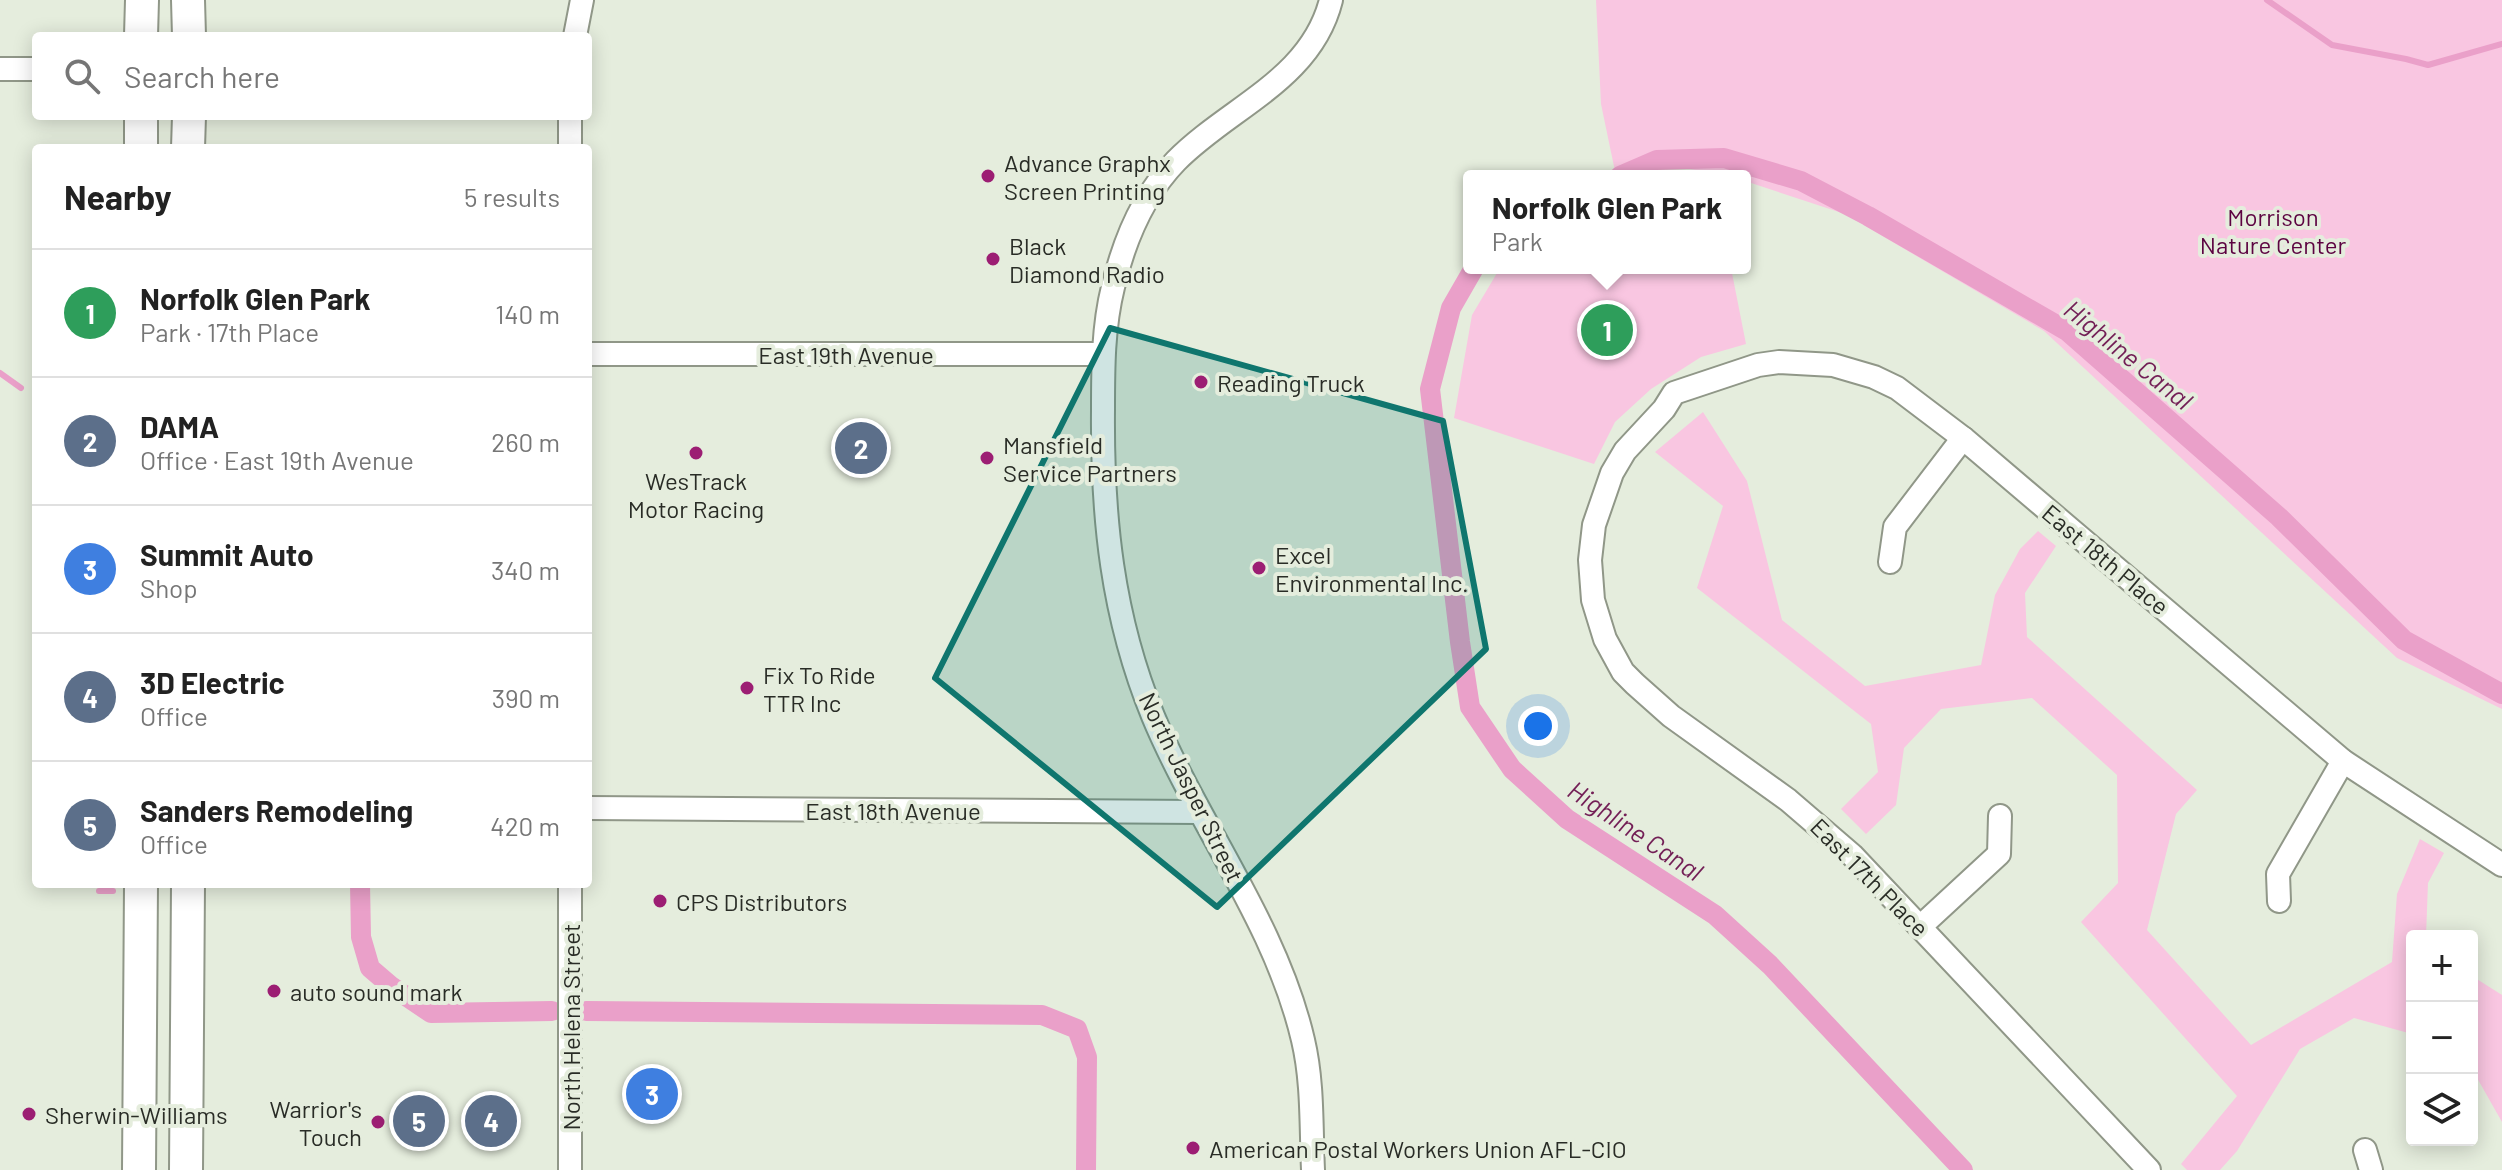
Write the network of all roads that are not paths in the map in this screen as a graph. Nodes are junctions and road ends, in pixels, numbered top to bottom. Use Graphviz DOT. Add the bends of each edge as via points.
graph roads {
  1 [pos="142,0"];
  2 [pos="188,0"];
  3 [pos="582,0"];
  4 [pos="1331,0"];
  5 [pos="141,32"];
  6 [pos="189,32"];
  7 [pos="576,32"];
  8 [pos="0,69"];
  9 [pos="32,69"];
  10 [pos="141,120"];
  11 [pos="189,120"];
  12 [pos="570,120"];
  13 [pos="141,144"];
  14 [pos="188,144"];
  15 [pos="570,144"];
  16 [pos="592,354"];
  17 [pos="1103,354"];
  18 [pos="1674,393"];
  19 [pos="1963,438"];
  20 [pos="1890,562"];
  21 [pos="2343,761"];
  22 [pos="592,808"];
  23 [pos="1198,812"];
  24 [pos="2000,816"];
  25 [pos="2502,865"];
  26 [pos="141,888"];
  27 [pos="188,888"];
  28 [pos="570,888"];
  29 [pos="2279,901"];
  30 [pos="1921,926"];
  31 [pos="139,1170"];
  32 [pos="186,1170"];
  33 [pos="570,1170"];
  34 [pos="1313,1170"];
  35 [pos="2149,1170"];
  1 -- 5 [label="main road"];
  2 -- 6 [label="main road"];
  3 -- 7 [label="street"];
  4 -- 17 [label="street, North Jasper Street" via="1323,25 1287,74 1195,144 1148,197 1124,246"];
  8 -- 9 [label="street"];
  10 -- 13 [label="main road"];
  11 -- 14 [label="main road"];
  12 -- 15 [label="street"];
  16 -- 17 [label="street, East 19th Avenue"];
  17 -- 23 [label="street, North Jasper Street" via="1102,480 1121,616 1153,717"];
  18 -- 19 [label="street, East 18th Place" via="1758,365 1833,365 1897,388"];
  18 -- 30 [label="street, East 17th Place" via="1625,451 1594,525 1593,596 1605,639 1635,684 1821,827"];
  19 -- 20 [label="street" via="1895,527"];
  19 -- 21 [label="street, East 18th Place"];
  21 -- 25 [label="street, East 18th Place"];
  21 -- 29 [label="street" via="2278,874"];
  22 -- 23 [label="street, East 18th Avenue"];
  23 -- 34 [label="street, North Jasper Street" via="1287,986 1306,1053"];
  24 -- 30 [label="street" via="1999,854"];
  26 -- 31 [label="main road"];
  27 -- 32 [label="main road"];
  28 -- 33 [label="street, North Helena Street"];
  30 -- 35 [label="street, East 17th Place"];
}
